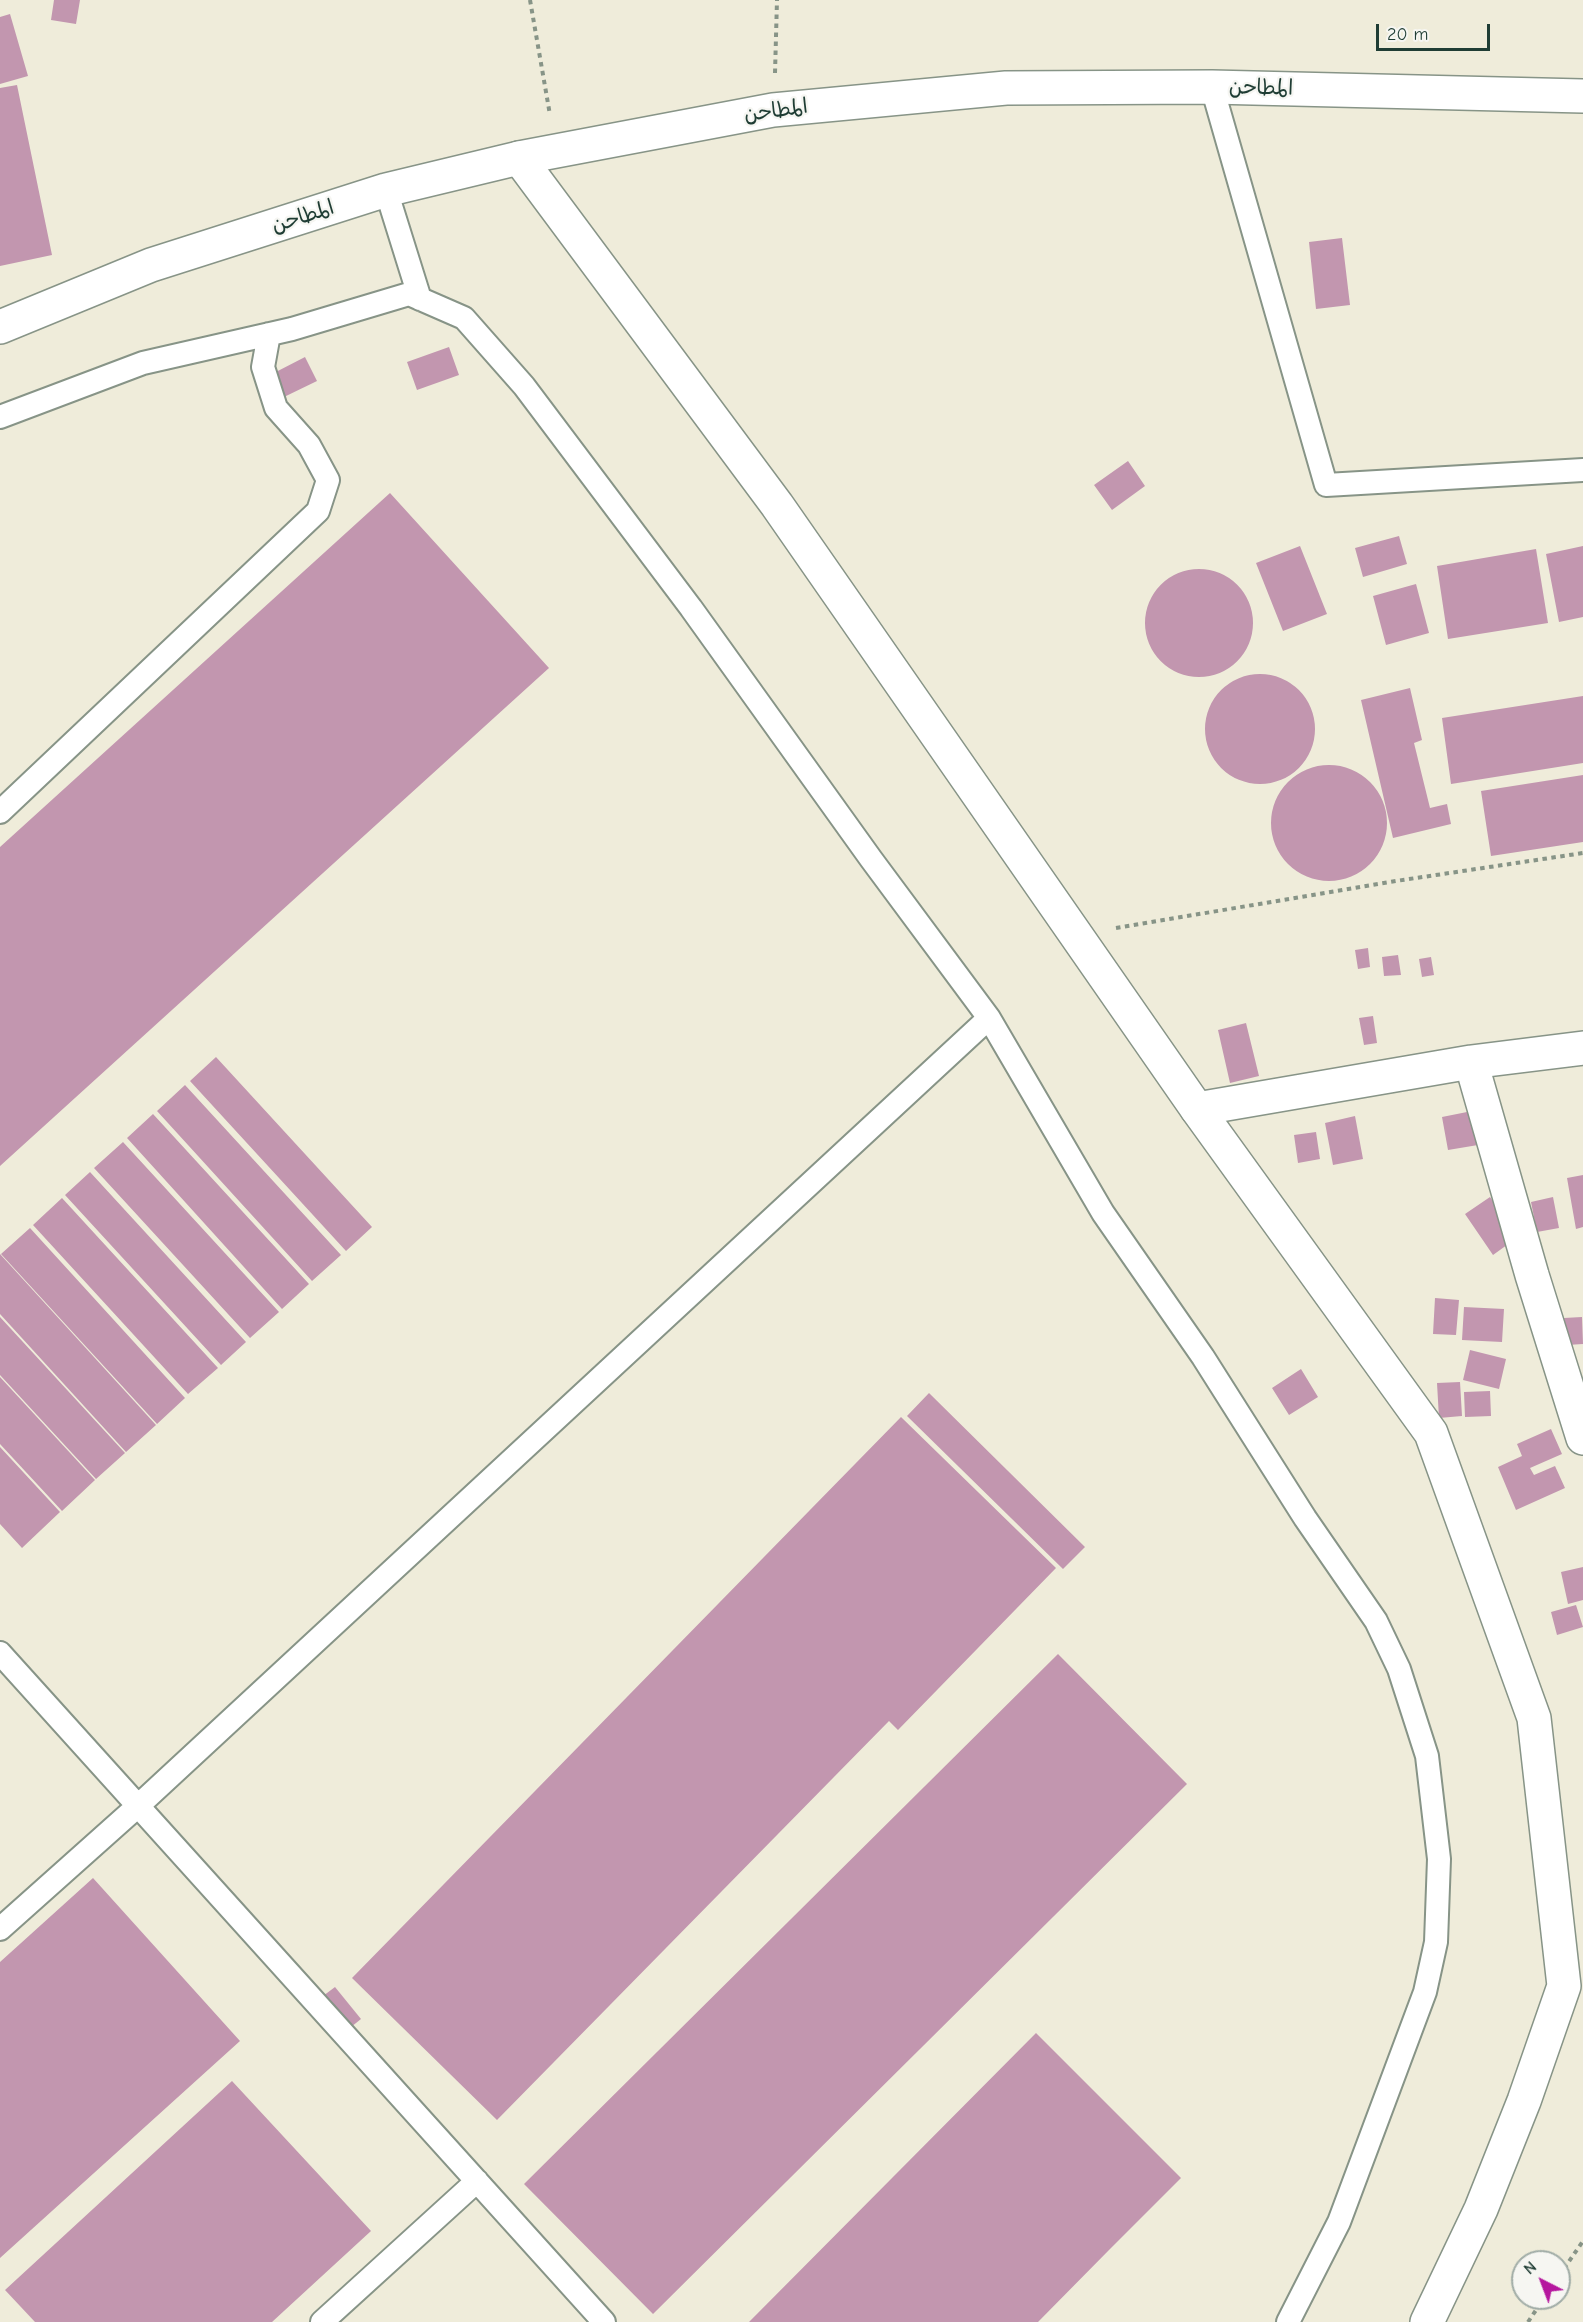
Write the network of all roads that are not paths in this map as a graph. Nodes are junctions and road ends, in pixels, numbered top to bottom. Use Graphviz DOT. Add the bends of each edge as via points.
graph roads {
  1 [pos="1212,87"];
  2 [pos="1583,96"];
  3 [pos="519,158"];
  4 [pos="386,190"];
  5 [pos="420,299"];
  6 [pos="0,327"];
  7 [pos="269,334"];
  8 [pos="0,417"];
  9 [pos="1583,470"];
  10 [pos="0,812"];
  11 [pos="989,1018"];
  12 [pos="1583,1048"];
  13 [pos="1470,1062"];
  14 [pos="1197,1109"];
  15 [pos="1572,1363"];
  16 [pos="1583,1438"];
  17 [pos="0,1653"];
  18 [pos="139,1806"];
  19 [pos="0,1929"];
  20 [pos="1574,1985"];
  21 [pos="477,2181"];
  22 [pos="322,2322"];
  23 [pos="604,2322"];
  24 [pos="1288,2322"];
  25 [pos="1426,2322"];
  1 -- 2 [label="street, المطاحن"];
  1 -- 3 [label="street, المطاحن" via="1006,88 773,110"];
  1 -- 9 [label="lane" via="1326,485"];
  3 -- 4 [label="street, المطاحن"];
  3 -- 14 [label="street" via="777,505"];
  4 -- 5 [label="lane"];
  4 -- 6 [label="street, المطاحن" via="151,265"];
  5 -- 7 [label="lane" via="409,294"];
  5 -- 11 [label="lane" via="465,318 524,386"];
  7 -- 8 [label="lane" via="142,363"];
  7 -- 10 [label="lane" via="263,368 276,408 309,445 328,480 318,511"];
  11 -- 18 [label="lane"];
  11 -- 24 [label="lane" via="1104,1213 1376,1621 1399,1669 1427,1756 1439,1858 1436,1942 1425,1992 1339,2222"];
  12 -- 13 [label="street"];
  13 -- 14 [label="street"];
  13 -- 15 [label="street" via="1532,1275"];
  14 -- 20 [label="street" via="1431,1433 1534,1718"];
  15 -- 16 [label="street"];
  17 -- 18 [label="lane"];
  18 -- 19 [label="lane"];
  18 -- 21 [label="lane"];
  20 -- 25 [label="street" via="1481,2209"];
  21 -- 22 [label="lane"];
  21 -- 23 [label="lane"];
}
